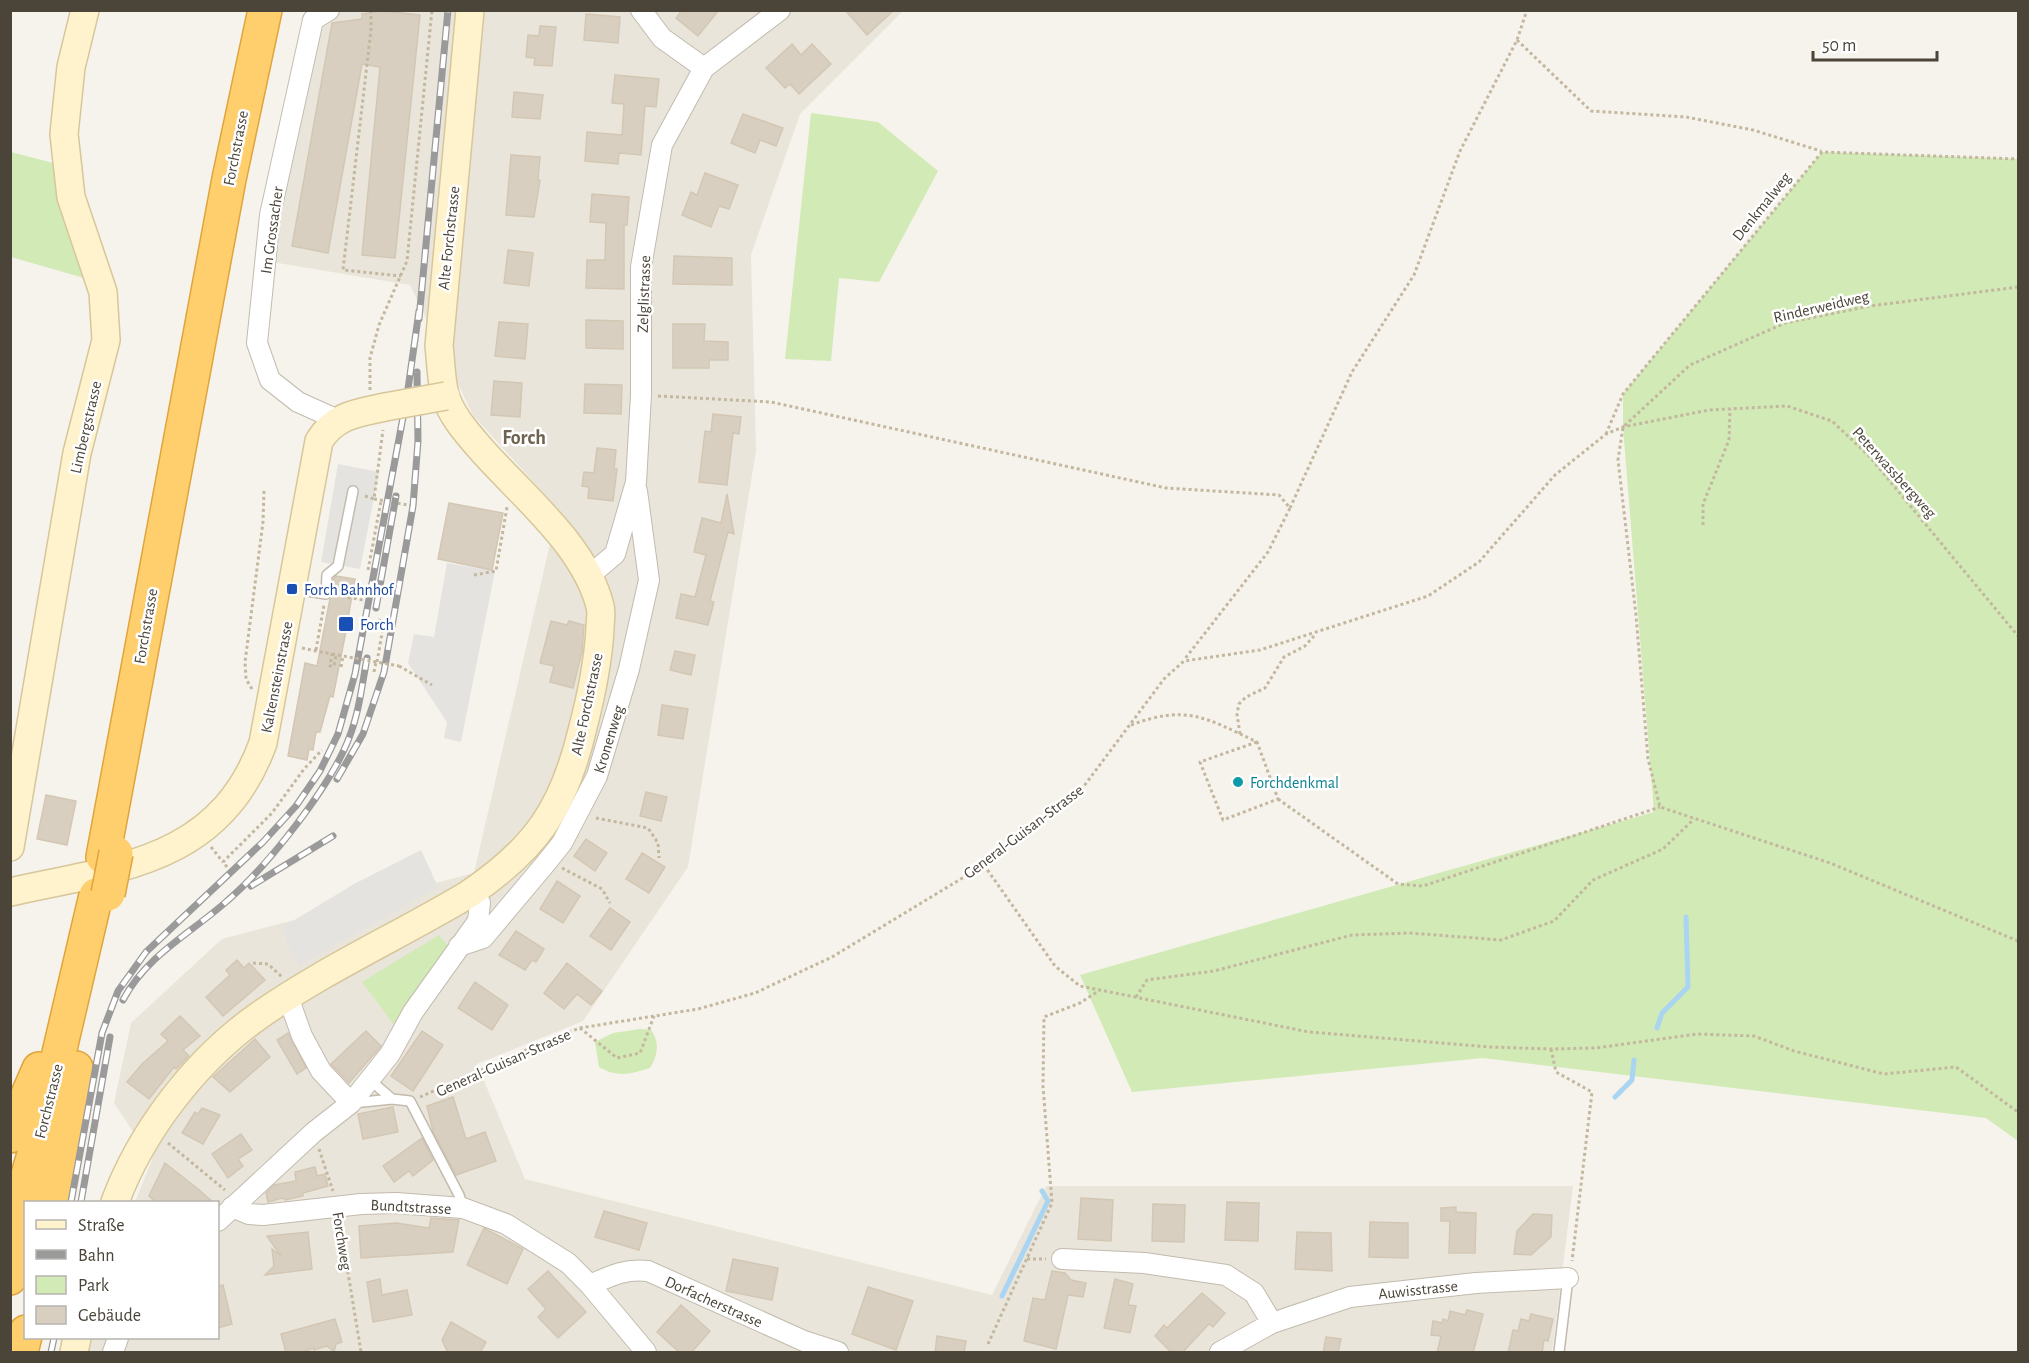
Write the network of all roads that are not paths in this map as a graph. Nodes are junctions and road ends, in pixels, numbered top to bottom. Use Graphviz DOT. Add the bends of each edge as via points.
graph roads {
  1 [pos="85,10"];
  2 [pos="265,10"];
  3 [pos="278,10"];
  4 [pos="329,10"];
  5 [pos="470,10"];
  6 [pos="641,10"];
  7 [pos="780,10"];
  8 [pos="704,68"];
  9 [pos="446,396"];
  10 [pos="338,420"];
  11 [pos="636,482"];
  12 [pos="353,490"];
  13 [pos="589,576"];
  14 [pos="292,589"];
  15 [pos="10,848"];
  16 [pos="110,855"];
  17 [pos="10,892"];
  18 [pos="469,894"];
  19 [pos="459,946"];
  20 [pos="84,983"];
  21 [pos="288,991"];
  22 [pos="370,1080"];
  23 [pos="392,1099"];
  24 [pos="351,1103"];
  25 [pos="10,1136"];
  26 [pos="32,1201"];
  27 [pos="53,1201"];
  28 [pos="115,1201"];
  29 [pos="235,1204"];
  30 [pos="463,1208"];
  31 [pos="219,1220"];
  32 [pos="24,1233"];
  33 [pos="10,1237"];
  34 [pos="1062,1259"];
  35 [pos="1570,1269"];
  36 [pos="10,1278"];
  37 [pos="590,1285"];
  38 [pos="1272,1323"];
  39 [pos="646,1353"];
  40 [pos="838,1353"];
  41 [pos="1220,1353"];
  42 [pos="1559,1353"];
  1 -- 15 [label="street, Limbergstrasse" via="71,68 64,134 71,197 103,292 106,340 77,453"];
  2 -- 16 [label="highway, Forchstrasse" via="228,179"];
  3 -- 16 [label="highway, Forchstrasse"];
  4 -- 10 [label="street, Im Grossacher" via="313,20 270,215 257,344 270,380 298,402"];
  5 -- 9 [label="street, Alte Forchstrasse" via="439,345"];
  6 -- 8 [label="street" via="662,38"];
  7 -- 8 [label="street, Zelglistrasse"];
  8 -- 11 [label="street, Zelglistrasse" via="662,145 641,267"];
  9 -- 10 [label="street, bridge" via="380,417 345,415"];
  9 -- 13 [label="street, Alte Forchstrasse" via="463,428 572,548"];
  10 -- 14 [label="street, Kaltensteinstrasse" via="325,431 318,447"];
  11 -- 13 [label="street, Zelglistrasse" via="615,554"];
  11 -- 19 [label="street, Kronenweg" via="649,580 629,669 597,777 562,843 546,863 483,938"];
  12 -- 14 [label="lane" via="338,566 327,575 326,594"];
  13 -- 18 [label="street, Alte Forchstrasse" via="601,608 598,666 577,755 558,804 543,828 501,873"];
  14 -- 17 [label="street, Kaltensteinstrasse" via="263,743 253,771 217,819 156,858"];
  16 -- 20 [label="highway, Forchstrasse, bridge"];
  18 -- 19 [label="street" via="480,903 481,912"];
  18 -- 21 [label="street, Alte Forchstrasse"];
  19 -- 22 [label="street"];
  20 -- 25 [label="highway"];
  20 -- 26 [label="highway, Forchstrasse"];
  20 -- 27 [label="highway"];
  20 -- 33 [label="highway, Forchstrasse"];
  21 -- 24 [label="street" via="302,1036 321,1071"];
  21 -- 28 [label="street, Alte Forchstrasse" via="198,1070 152,1129"];
  22 -- 23 [label="lane"];
  22 -- 24 [label="street"];
  23 -- 24 [label="lane"];
  23 -- 30 [label="lane" via="410,1101"];
  24 -- 29 [label="street"];
  29 -- 30 [label="street, Bundtstrasse" via="249,1214 263,1215 396,1203"];
  29 -- 31 [label="street"];
  30 -- 37 [label="street, Bundtstrasse" via="506,1224 568,1263"];
  32 -- 36 [label="highway"];
  34 -- 38 [label="street" via="1144,1263 1226,1275 1254,1293"];
  35 -- 38 [label="street, Auwisstrasse" via="1383,1292 1333,1302"];
  35 -- 42 [label="lane"];
  37 -- 39 [label="street, Bundtstrasse"];
  37 -- 40 [label="street, Dorfacherstrasse" via="616,1273 648,1271"];
  38 -- 41 [label="street, Auwisstrasse"];
}
